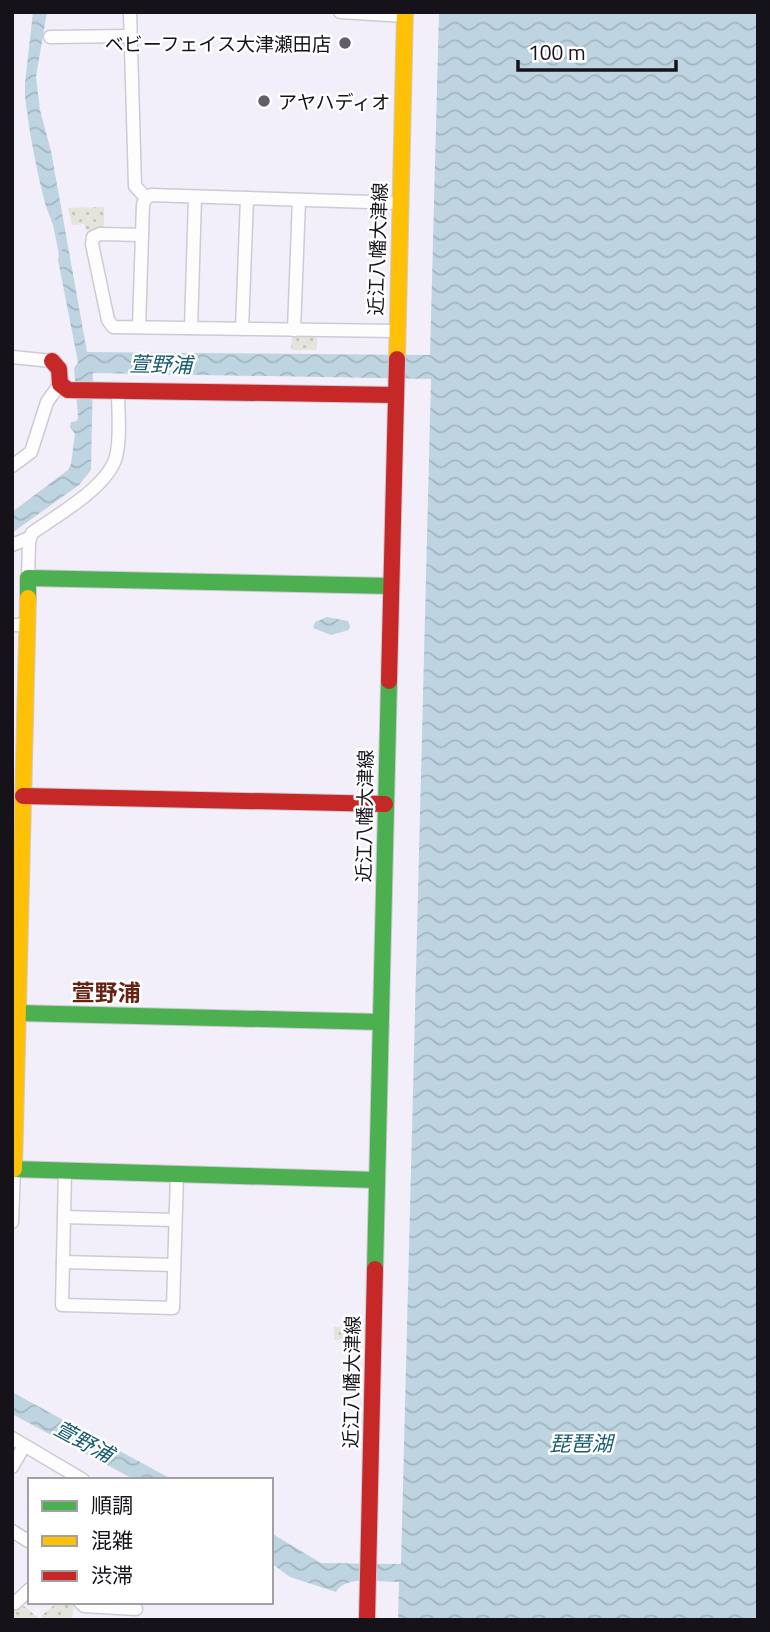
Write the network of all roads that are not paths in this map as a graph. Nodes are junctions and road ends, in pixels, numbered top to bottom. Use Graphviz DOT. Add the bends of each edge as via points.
graph roads {
  1 [pos="130,12"];
  2 [pos="340,12"];
  3 [pos="405,14"];
  4 [pos="130,36"];
  5 [pos="50,37"];
  6 [pos="195,197"];
  7 [pos="146,198"];
  8 [pos="247,198"];
  9 [pos="299,200"];
  10 [pos="400,203"];
  11 [pos="142,236"];
  12 [pos="139,327"];
  13 [pos="191,328"];
  14 [pos="242,329"];
  15 [pos="294,330"];
  16 [pos="396,331"];
  17 [pos="12,357"];
  18 [pos="52,361"];
  19 [pos="67,387"];
  20 [pos="395,391"];
  21 [pos="118,392"];
  22 [pos="13,466"];
  23 [pos="29,538"];
  24 [pos="12,545"];
  25 [pos="28,578"];
  26 [pos="391,586"];
  27 [pos="20,625"];
  28 [pos="19,681"];
  29 [pos="18,739"];
  30 [pos="18,796"];
  31 [pos="385,804"];
  32 [pos="17,855"];
  33 [pos="16,915"];
  34 [pos="15,974"];
  35 [pos="18,1013"];
  36 [pos="380,1022"];
  37 [pos="15,1035"];
  38 [pos="14,1099"];
  39 [pos="13,1169"];
  40 [pos="65,1171"];
  41 [pos="177,1174"];
  42 [pos="376,1180"];
  43 [pos="64,1217"];
  44 [pos="175,1220"];
  45 [pos="12,1222"];
  46 [pos="63,1262"];
  47 [pos="174,1265"];
  48 [pos="12,1438"];
  49 [pos="24,1446"];
  50 [pos="12,1467"];
  51 [pos="75,1478"];
  52 [pos="12,1531"];
  53 [pos="28,1541"];
  54 [pos="28,1591"];
  55 [pos="12,1602"];
  56 [pos="82,1604"];
  57 [pos="135,1610"];
  58 [pos="367,1620"];
  1 -- 4 [label="street"];
  2 -- 3 [label="street"];
  3 -- 10 [label="street, 近江八幡大津線"];
  4 -- 5 [label="street"];
  4 -- 7 [label="street" via="135,186"];
  6 -- 7 [label="street"];
  6 -- 8 [label="street"];
  6 -- 13 [label="street"];
  7 -- 11 [label="street"];
  8 -- 9 [label="street"];
  8 -- 14 [label="street"];
  9 -- 10 [label="street"];
  9 -- 15 [label="street"];
  10 -- 16 [label="street, 近江八幡大津線"];
  11 -- 12 [label="street"];
  11 -- 12 [label="street" via="100,234 93,237 92,244 108,320 113,327"];
  12 -- 13 [label="street"];
  13 -- 14 [label="street"];
  14 -- 15 [label="street"];
  15 -- 16 [label="street"];
  16 -- 20 [label="street, 近江八幡大津線"];
  17 -- 18 [label="street"];
  18 -- 19 [label="street"];
  19 -- 21 [label="street"];
  19 -- 22 [label="street" via="47,402 31,452"];
  20 -- 21 [label="street"];
  20 -- 26 [label="street, 近江八幡大津線"];
  21 -- 23 [label="street" via="116,456 107,476"];
  23 -- 24 [label="street"];
  23 -- 25 [label="street"];
  25 -- 26 [label="street"];
  25 -- 27 [label="street"];
  26 -- 31 [label="street, 近江八幡大津線"];
  27 -- 28 [label="street"];
  28 -- 29 [label="street"];
  29 -- 30 [label="street"];
  30 -- 31 [label="street"];
  30 -- 32 [label="street"];
  31 -- 36 [label="street, 近江八幡大津線"];
  32 -- 33 [label="street"];
  33 -- 34 [label="street"];
  34 -- 35 [label="street"];
  35 -- 36 [label="street"];
  35 -- 37 [label="street"];
  36 -- 42 [label="street, 近江八幡大津線"];
  37 -- 38 [label="street"];
  38 -- 39 [label="street"];
  39 -- 40 [label="street"];
  39 -- 45 [label="street"];
  40 -- 41 [label="street"];
  40 -- 43 [label="street"];
  41 -- 42 [label="street"];
  41 -- 44 [label="street"];
  42 -- 58 [label="street, 近江八幡大津線"];
  43 -- 44 [label="street"];
  43 -- 46 [label="street"];
  44 -- 47 [label="street"];
  46 -- 47 [label="street"];
  46 -- 47 [label="street" via="62,1305 145,1308 173,1308"];
  48 -- 49 [label="street"];
  49 -- 50 [label="street"];
  49 -- 51 [label="street"];
  52 -- 53 [label="street"];
  54 -- 55 [label="street"];
  56 -- 57 [label="street"];
}
